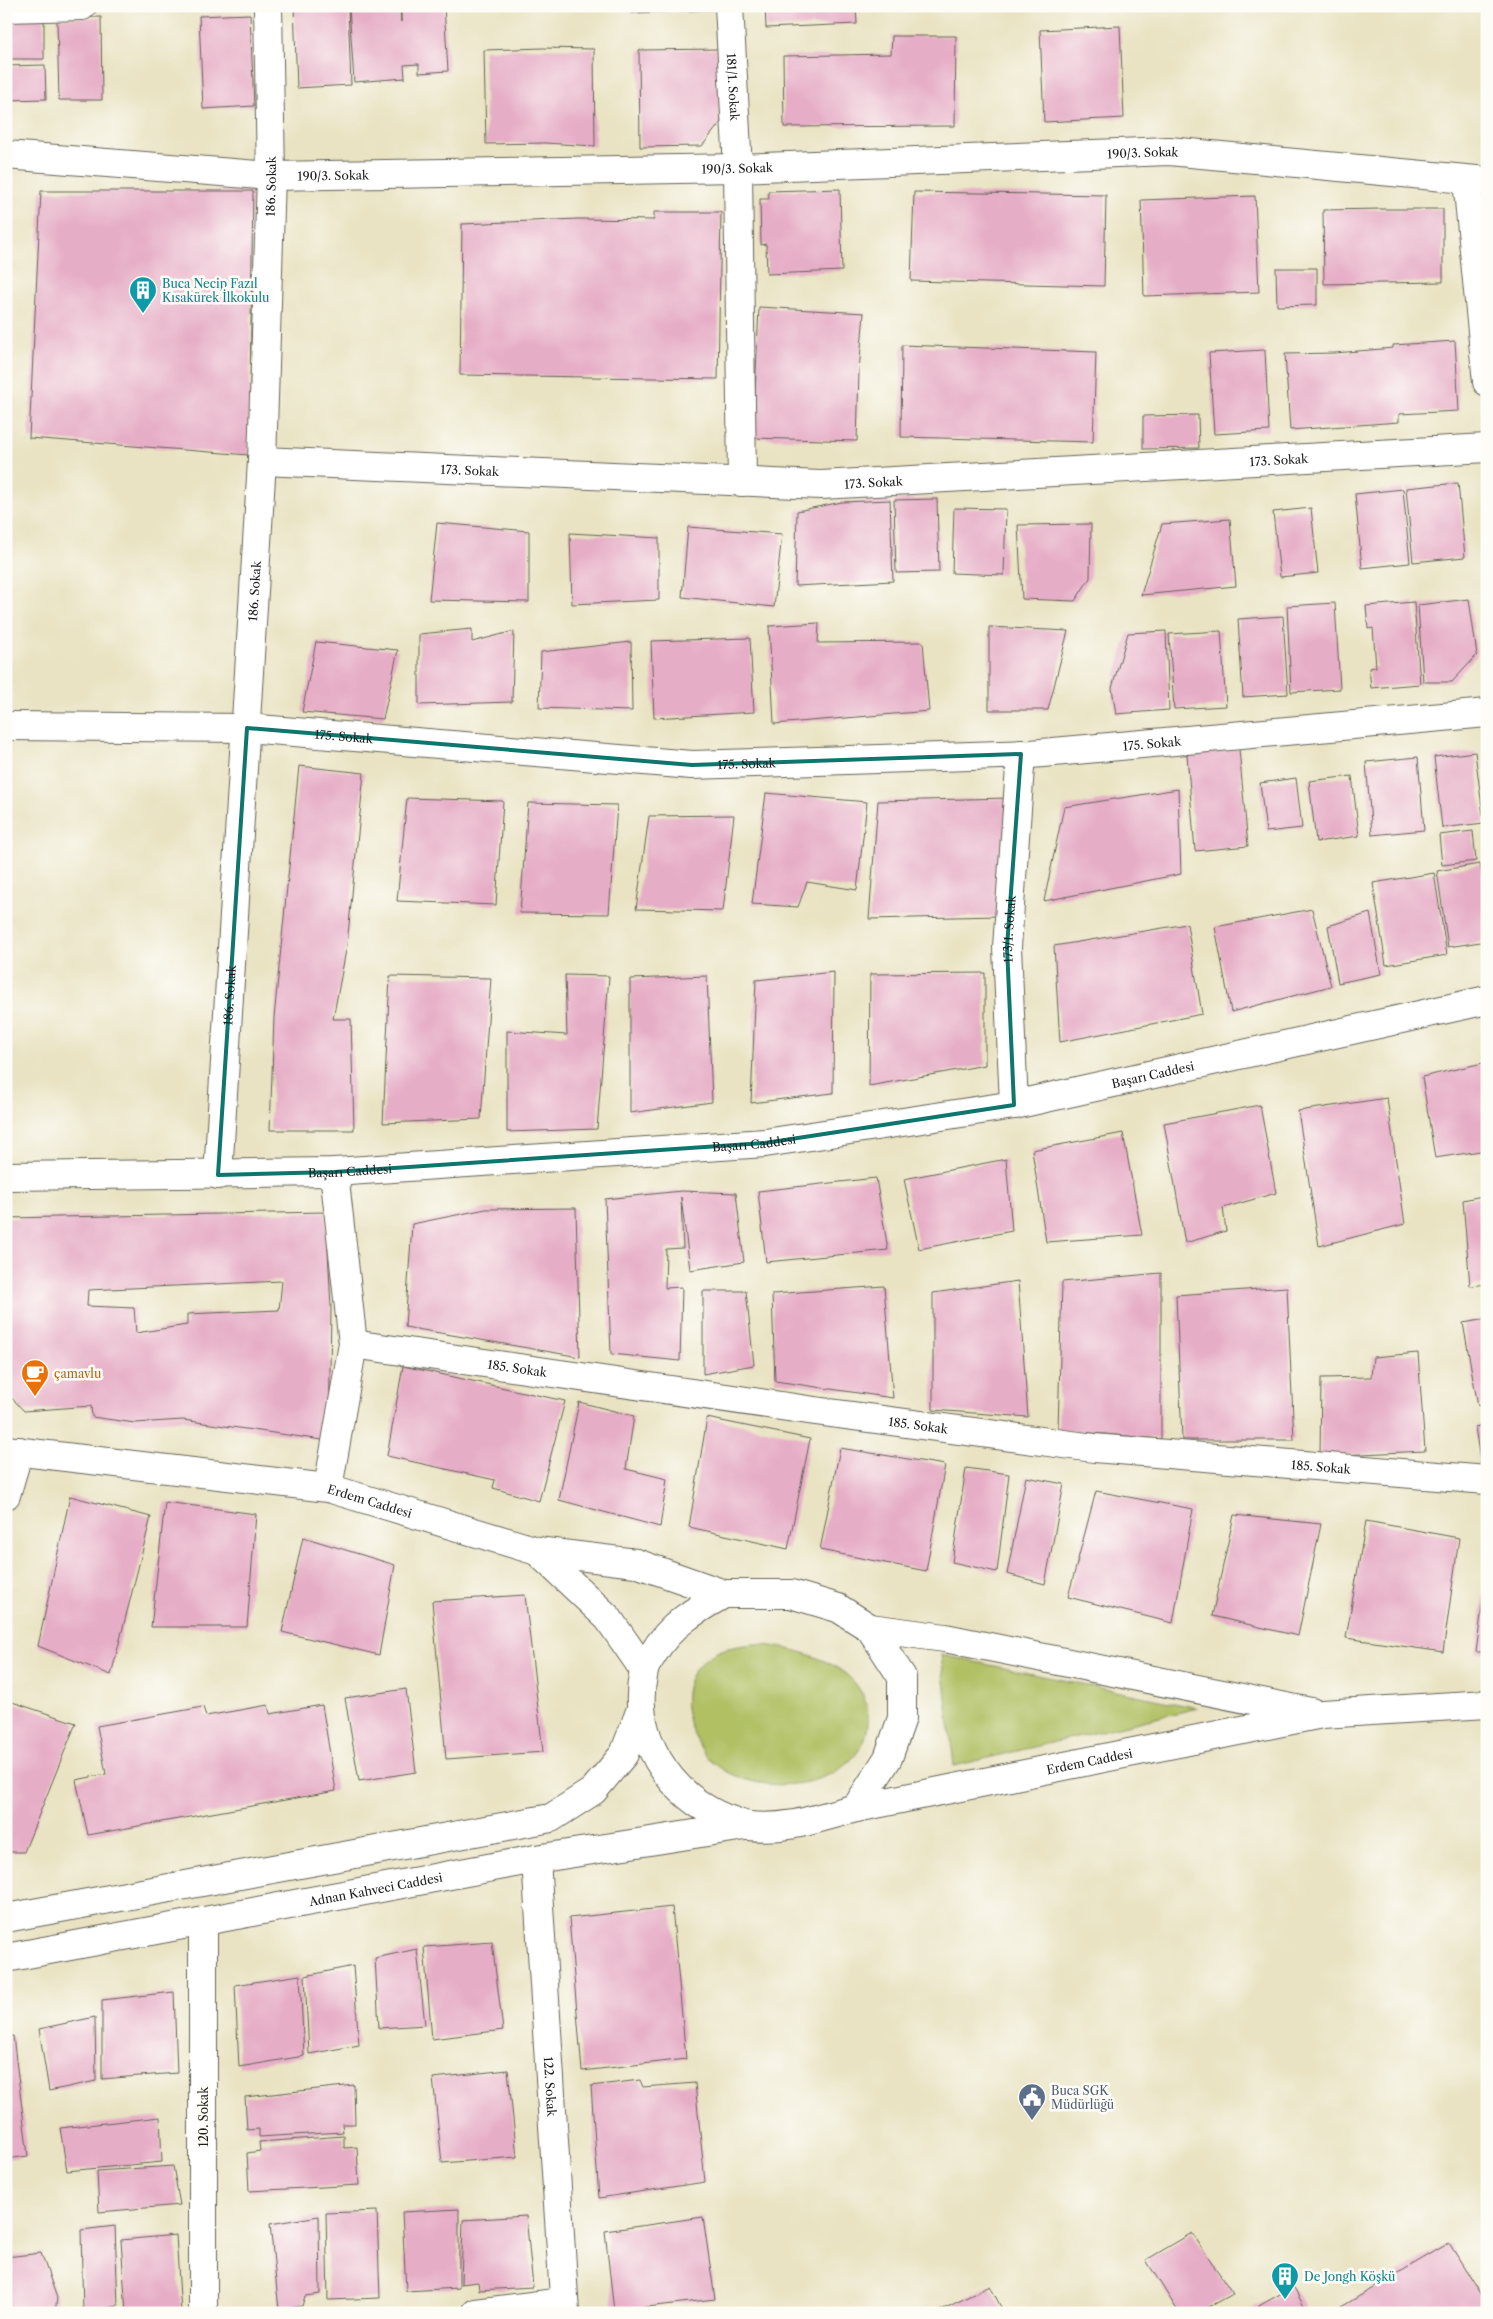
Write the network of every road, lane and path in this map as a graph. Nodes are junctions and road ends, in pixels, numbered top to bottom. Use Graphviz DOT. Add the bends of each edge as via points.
graph roads {
  1 [pos="82,6"];
  2 [pos="268,6"];
  3 [pos="729,6"];
  4 [pos="6,8"];
  5 [pos="6,155"];
  6 [pos="738,168"];
  7 [pos="271,176"];
  8 [pos="1477,181"];
  9 [pos="1487,382"];
  10 [pos="1487,448"];
  11 [pos="262,461"];
  12 [pos="742,482"];
  13 [pos="1487,713"];
  14 [pos="6,726"];
  15 [pos="247,728"];
  16 [pos="1021,754"];
  17 [pos="1487,1000"];
  18 [pos="1014,1105"];
  19 [pos="334,1172"];
  20 [pos="218,1175"];
  21 [pos="6,1176"];
  22 [pos="353,1344"];
  23 [pos="13,1451"];
  24 [pos="1487,1480"];
  25 [pos="328,1488"];
  26 [pos="6,1495"];
  27 [pos="537,1551"];
  28 [pos="724,1594"];
  29 [pos="870,1628"];
  30 [pos="644,1670"];
  31 [pos="1487,1704"];
  32 [pos="641,1709"];
  33 [pos="1322,1714"];
  34 [pos="856,1808"];
  35 [pos="747,1826"];
  36 [pos="536,1859"];
  37 [pos="6,1918"];
  38 [pos="203,1921"];
  39 [pos="6,1958"];
  40 [pos="564,2307"];
  41 [pos="203,2313"];
  42 [pos="476,2313"];
  1 -- 4 [label="street"];
  2 -- 7 [label="street, 186. Sokak"];
  3 -- 6 [label="street, 181/1. Sokak"];
  5 -- 7 [label="street, 190/3. Sokak"];
  6 -- 7 [label="street, 190/3. Sokak"];
  6 -- 8 [label="street, 190/3. Sokak" via="1169,151"];
  6 -- 12 [label="street, 181/1. Sokak"];
  7 -- 11 [label="street, 186. Sokak"];
  8 -- 9 [label="street"];
  10 -- 12 [label="street, 173. Sokak" via="821,485"];
  11 -- 12 [label="street, 173. Sokak"];
  11 -- 15 [label="street, 186. Sokak"];
  13 -- 16 [label="street, 175. Sokak"];
  14 -- 15 [label="street, 175. Sokak"];
  15 -- 16 [label="street, 175. Sokak" via="692,765"];
  15 -- 20 [label="street, 186. Sokak"];
  16 -- 18 [label="street, 173/1. Sokak" via="1006,947"];
  17 -- 18 [label="street, Başarı Caddesi"];
  18 -- 19 [label="street, Başarı Caddesi" via="765,1143"];
  19 -- 20 [label="street, Başarı Caddesi"];
  19 -- 22 [label="street"];
  20 -- 21 [label="street, Başarı Caddesi"];
  22 -- 24 [label="street, 185. Sokak" via="1094,1448"];
  22 -- 25 [label="street"];
  23 -- 25 [label="street, Erdem Caddesi"];
  23 -- 26 [label="street"];
  25 -- 27 [label="street, Erdem Caddesi"];
  27 -- 28 [label="street, Erdem Caddesi" via="636,1563"];
  27 -- 30 [label="street" via="608,1618"];
  28 -- 29 [label="street" via="791,1594 838,1608"];
  28 -- 30 [label="street" via="690,1613 663,1637"];
  29 -- 33 [label="street, Erdem Caddesi" via="945,1638"];
  29 -- 34 [label="street" via="902,1677 902,1718 888,1758"];
  30 -- 32 [label="street"];
  31 -- 33 [label="street, Erdem Caddesi"];
  32 -- 35 [label="street" via="652,1750 674,1785 707,1811"];
  32 -- 37 [label="street" via="624,1754 593,1791 551,1818"];
  33 -- 34 [label="street, Erdem Caddesi"];
  34 -- 35 [label="street, Erdem Caddesi" via="788,1827"];
  35 -- 36 [label="street, Adnan Kahveci Caddesi"];
  36 -- 38 [label="street, Adnan Kahveci Caddesi"];
  36 -- 40 [label="street, 122. Sokak"];
  38 -- 39 [label="street, Adnan Kahveci Caddesi"];
  38 -- 41 [label="street, 120. Sokak"];
  40 -- 42 [label="street"];
}
